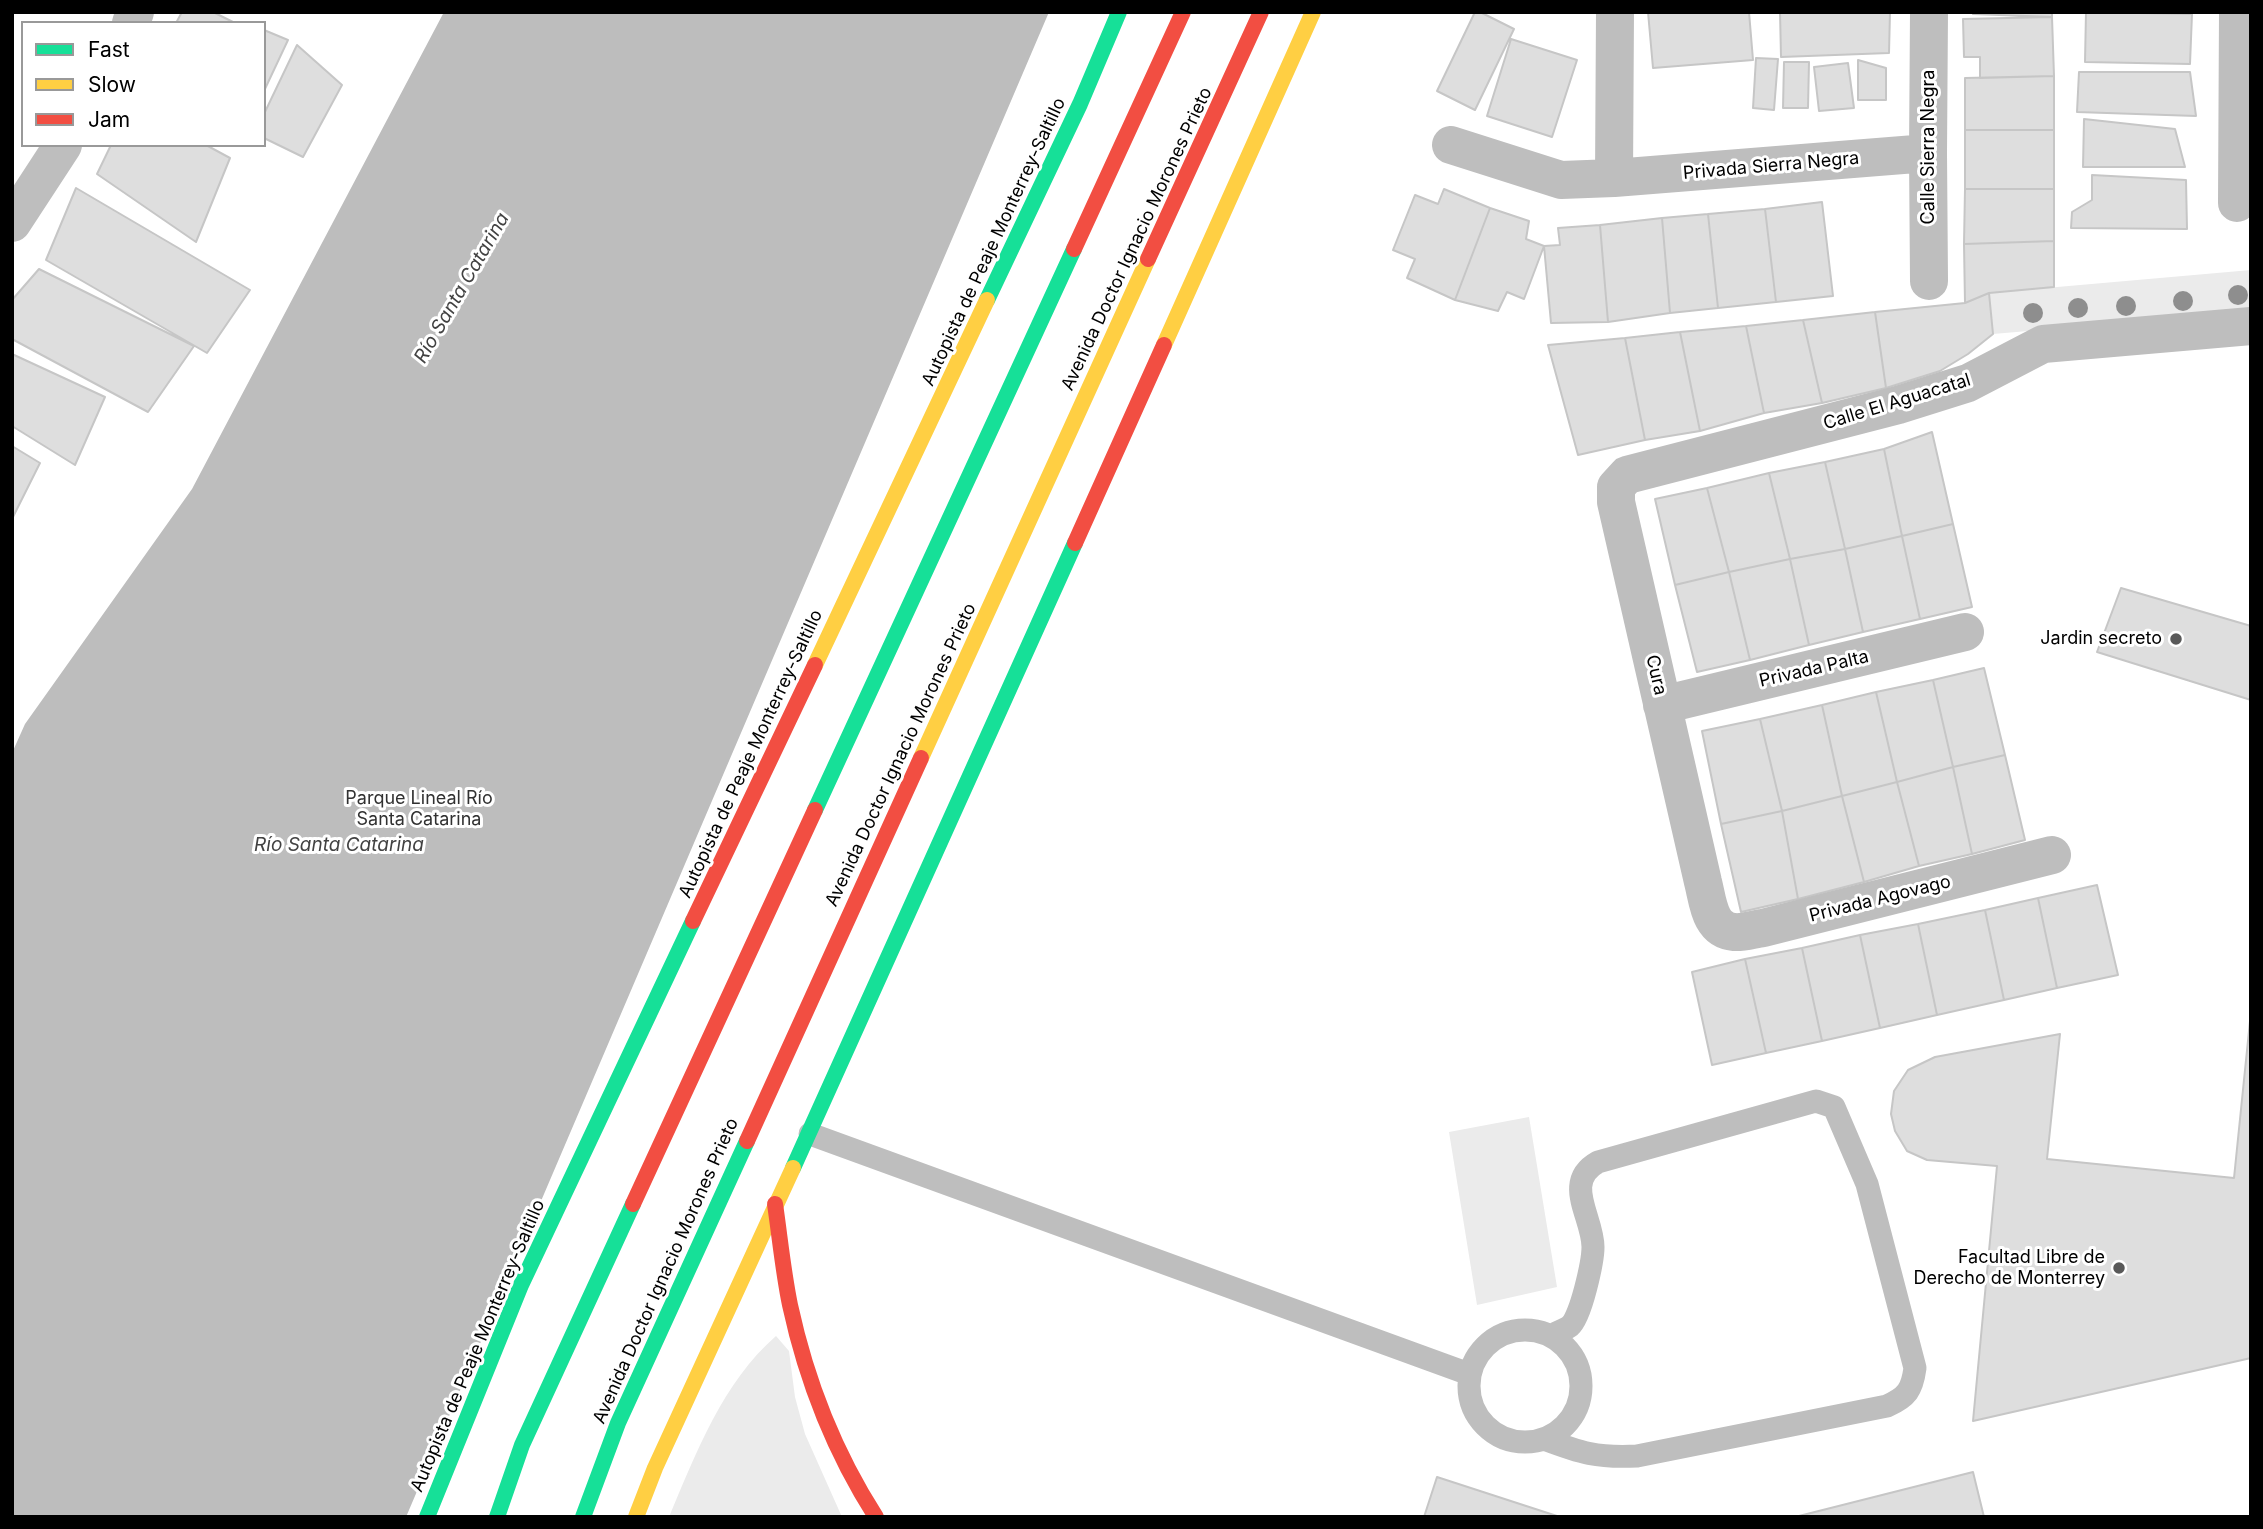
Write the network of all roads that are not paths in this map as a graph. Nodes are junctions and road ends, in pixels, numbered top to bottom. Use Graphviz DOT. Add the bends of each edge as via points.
graph roads {
  1 [pos="1119,12"];
  2 [pos="1183,12"];
  3 [pos="1261,12"];
  4 [pos="1313,12"];
  5 [pos="1615,12"];
  6 [pos="1929,12"];
  7 [pos="2238,12"];
  8 [pos="1451,145"];
  9 [pos="62,147"];
  10 [pos="1928,153"];
  11 [pos="1614,178"];
  12 [pos="2237,203"];
  13 [pos="12,223"];
  14 [pos="1929,281"];
  15 [pos="2251,326"];
  16 [pos="1665,464"];
  17 [pos="1965,632"];
  18 [pos="1662,705"];
  19 [pos="2052,855"];
  20 [pos="1712,918"];
  21 [pos="810,1134"];
  22 [pos="775,1204"];
  23 [pos="1550,1336"];
  24 [pos="1469,1374"];
  25 [pos="1544,1439"];
  26 [pos="427,1517"];
  27 [pos="497,1517"];
  28 [pos="583,1517"];
  29 [pos="636,1517"];
  30 [pos="876,1517"];
  1 -- 26 [label="main road, Autopista de Peaje Monterrey-Saltillo" via="1080,104 521,1285"];
  2 -- 27 [label="main road" via="522,1445"];
  3 -- 28 [label="main road, Avenida Doctor Ignacio Morones Prieto" via="624,1410"];
  4 -- 21 [label="main road"];
  5 -- 11 [label="street"];
  6 -- 10 [label="street, Calle Sierra Negra"];
  7 -- 12 [label="street"];
  8 -- 11 [label="street, Privada Sierra Negra" via="1561,180"];
  9 -- 13 [label="street"];
  10 -- 11 [label="street, Privada Sierra Negra"];
  10 -- 14 [label="street, Calle Sierra Negra"];
  15 -- 16 [label="street, Calle El Aguacatal" via="2043,344 1968,383"];
  16 -- 18 [label="street, Cura" via="1627,475 1616,487"];
  17 -- 18 [label="street, Privada Palta"];
  18 -- 20 [label="street, Cura"];
  19 -- 20 [label="street, Privada Agovago" via="1763,928 1734,932 1721,928"];
  21 -- 22 [label="main road"];
  21 -- 24 [label="lane"];
  22 -- 29 [label="main road"];
  22 -- 30 [label="main road" via="794,1318 805,1353 836,1442"];
  23 -- 24 [label="lane" via="1534,1330 1500,1335 1481,1351"];
  23 -- 25 [label="lane" via="1576,1362 1580,1399 1560,1430"];
  23 -- 25 [label="lane" via="1572,1325 1583,1300 1593,1246 1580,1190 1588,1168 1816,1101 1834,1107 1867,1184 1915,1368 1913,1383 1903,1399 1887,1406 1637,1456 1586,1454"];
  24 -- 25 [label="lane" via="1468,1392 1482,1423 1510,1441"];
}
